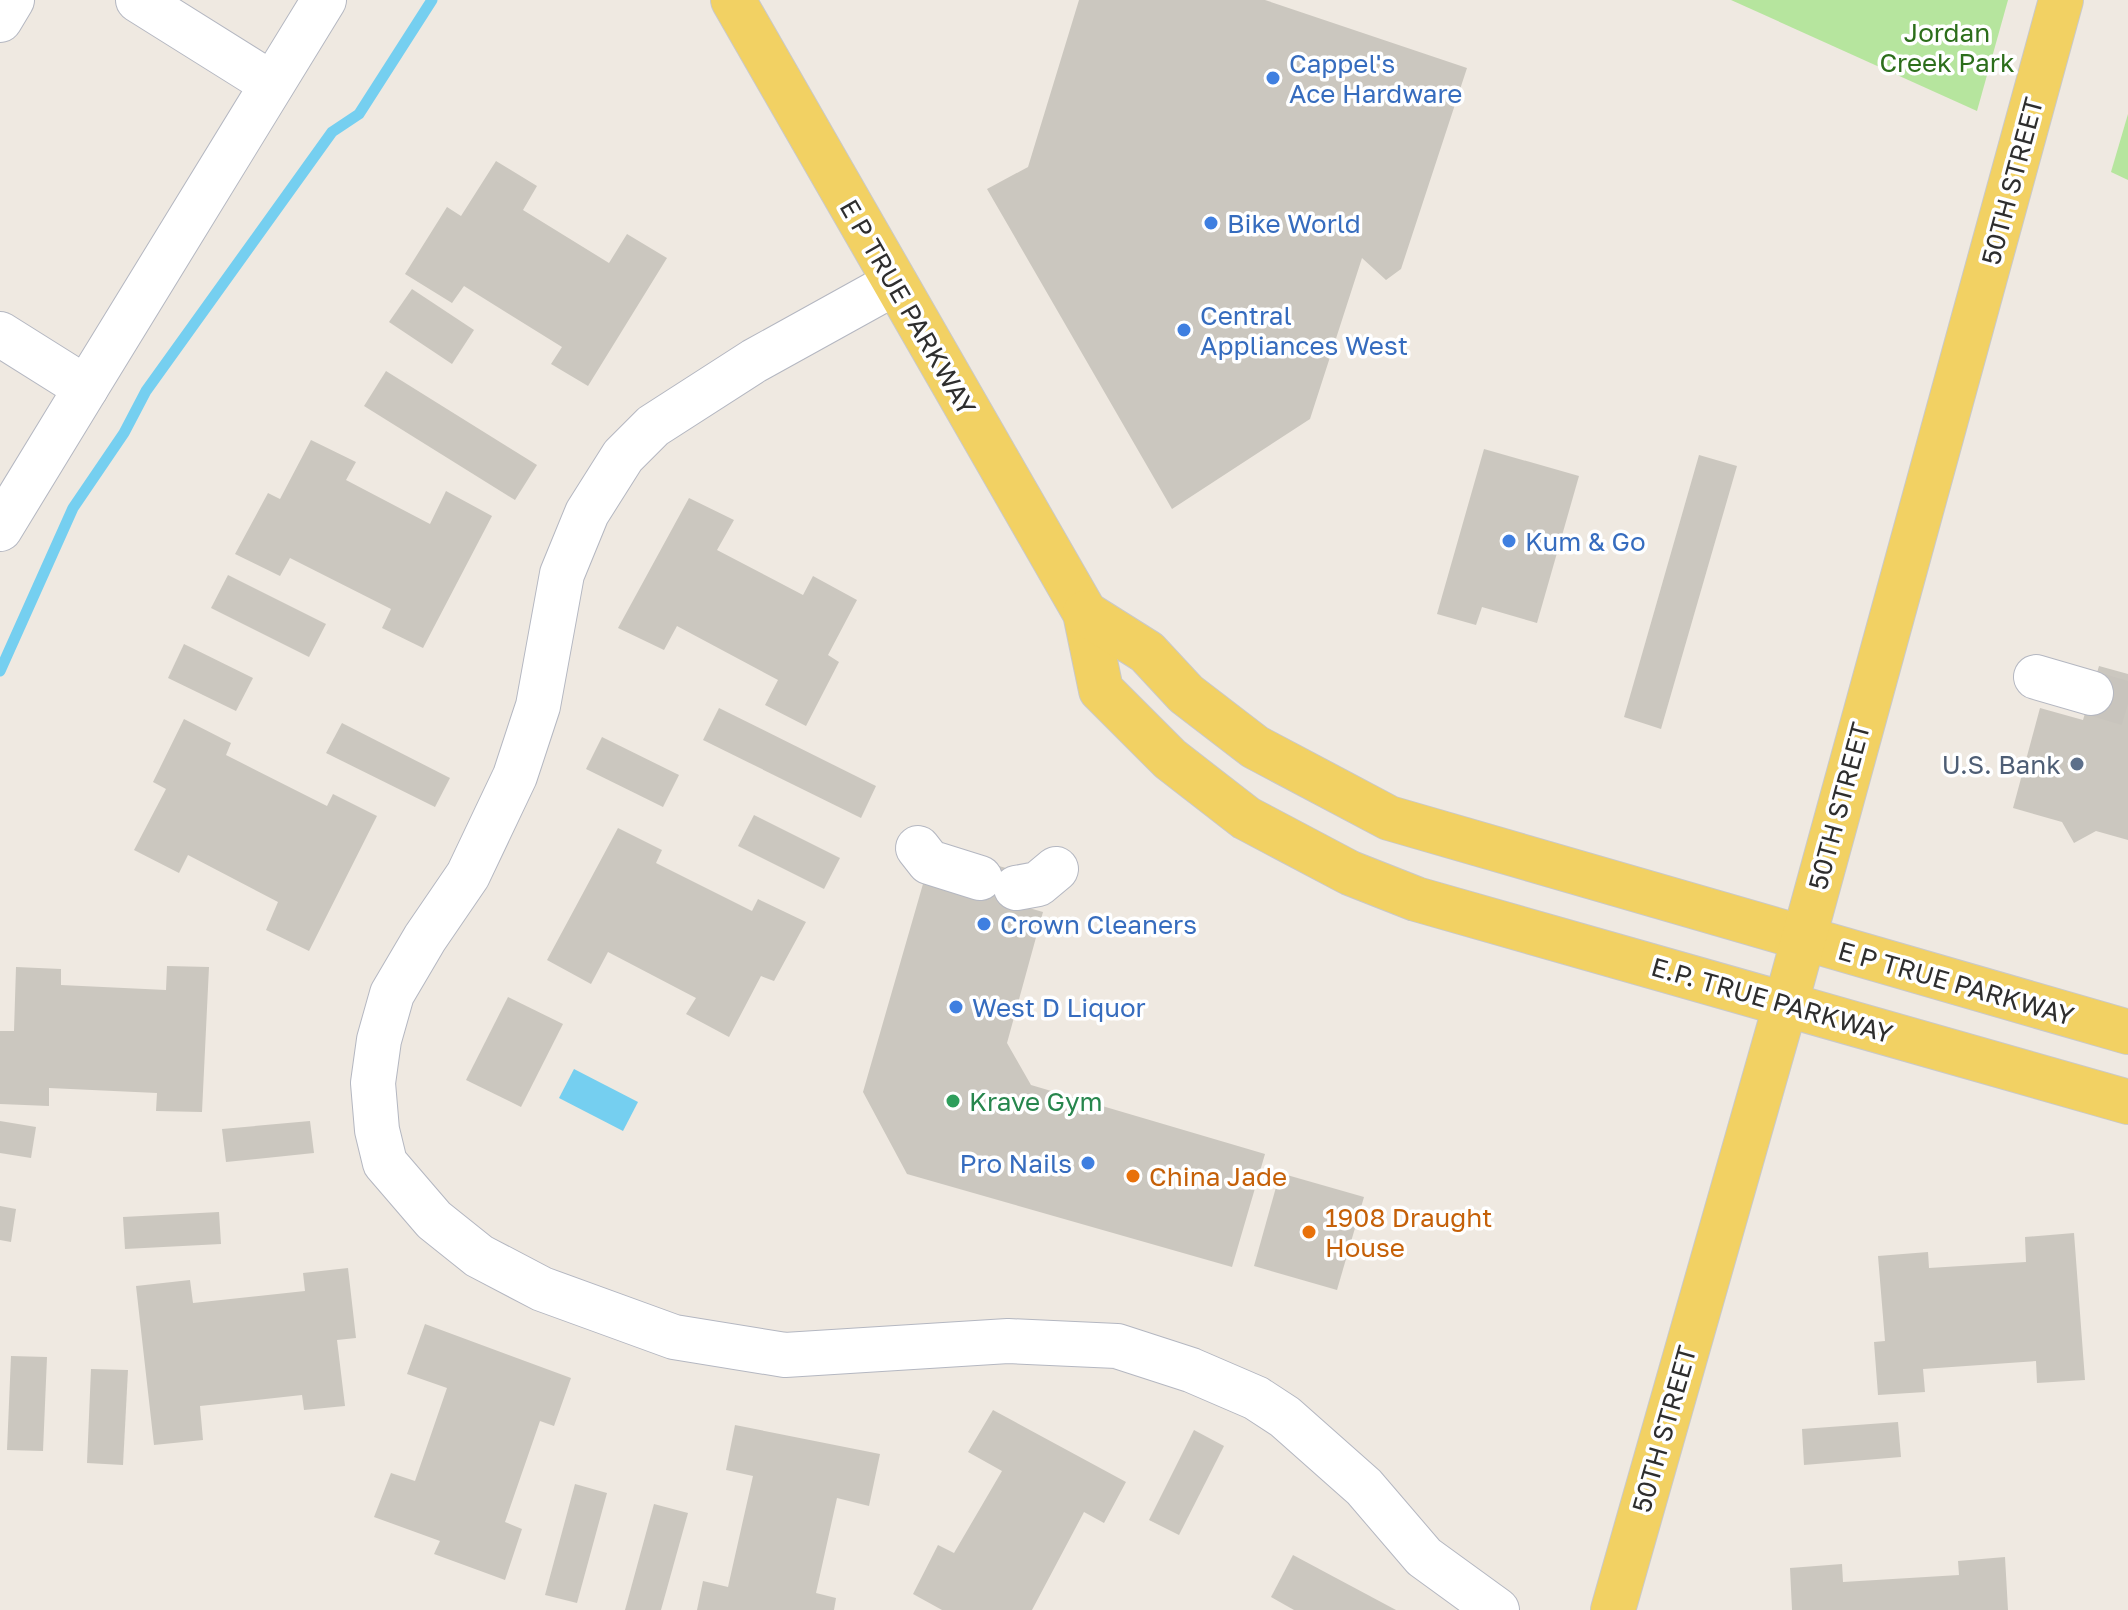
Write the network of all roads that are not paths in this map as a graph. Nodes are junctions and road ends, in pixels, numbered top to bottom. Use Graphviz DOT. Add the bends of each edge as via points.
graph roads {
  1 [pos="12,0"];
  2 [pos="138,0"];
  3 [pos="324,0"];
  4 [pos="733,0"];
  5 [pos="2061,0"];
  6 [pos="0,20"];
  7 [pos="272,84"];
  8 [pos="895,283"];
  9 [pos="0,334"];
  10 [pos="86,388"];
  11 [pos="0,529"];
  12 [pos="1085,613"];
  13 [pos="2036,677"];
  14 [pos="2091,693"];
  15 [pos="918,848"];
  16 [pos="1056,869"];
  17 [pos="1416,899"];
  18 [pos="1803,939"];
  19 [pos="1786,1003"];
  20 [pos="2118,1029"];
  21 [pos="2128,1102"];
  22 [pos="1497,1610"];
  23 [pos="1613,1610"];
  1 -- 6 [label="street"];
  2 -- 7 [label="street"];
  3 -- 7 [label="street"];
  4 -- 8 [label="main road, E P TRUE PARKWAY"];
  5 -- 18 [label="main road, 50TH STREET"];
  7 -- 10 [label="street"];
  8 -- 12 [label="main road, E P TRUE PARKWAY"];
  8 -- 22 [label="street" via="754,361 653,426 623,456 587,513 562,574 538,706 515,776 468,875 392,994 373,1083 385,1163 434,1220 479,1256 542,1289 674,1337 785,1355 1008,1341 1117,1346 1191,1370 1256,1398 1285,1417 1364,1487 1424,1557"];
  9 -- 10 [label="street"];
  10 -- 11 [label="street"];
  12 -- 17 [label="main road, E P TRUE PARKWAY" via="1101,690 1170,759 1246,818 1350,873"];
  12 -- 18 [label="main road, E P TRUE PARKWAY" via="1147,652 1186,694 1255,747 1389,818"];
  13 -- 14 [label="street"];
  15 -- 16 [label="street" via="929,862 998,883 1038,884"];
  17 -- 19 [label="main road, E.P. TRUE PARKWAY"];
  18 -- 19 [label="main road, 50TH STREET"];
  18 -- 20 [label="main road, E P TRUE PARKWAY"];
  19 -- 21 [label="main road, E.P. TRUE PARKWAY"];
  19 -- 23 [label="main road, 50TH STREET"];
}
